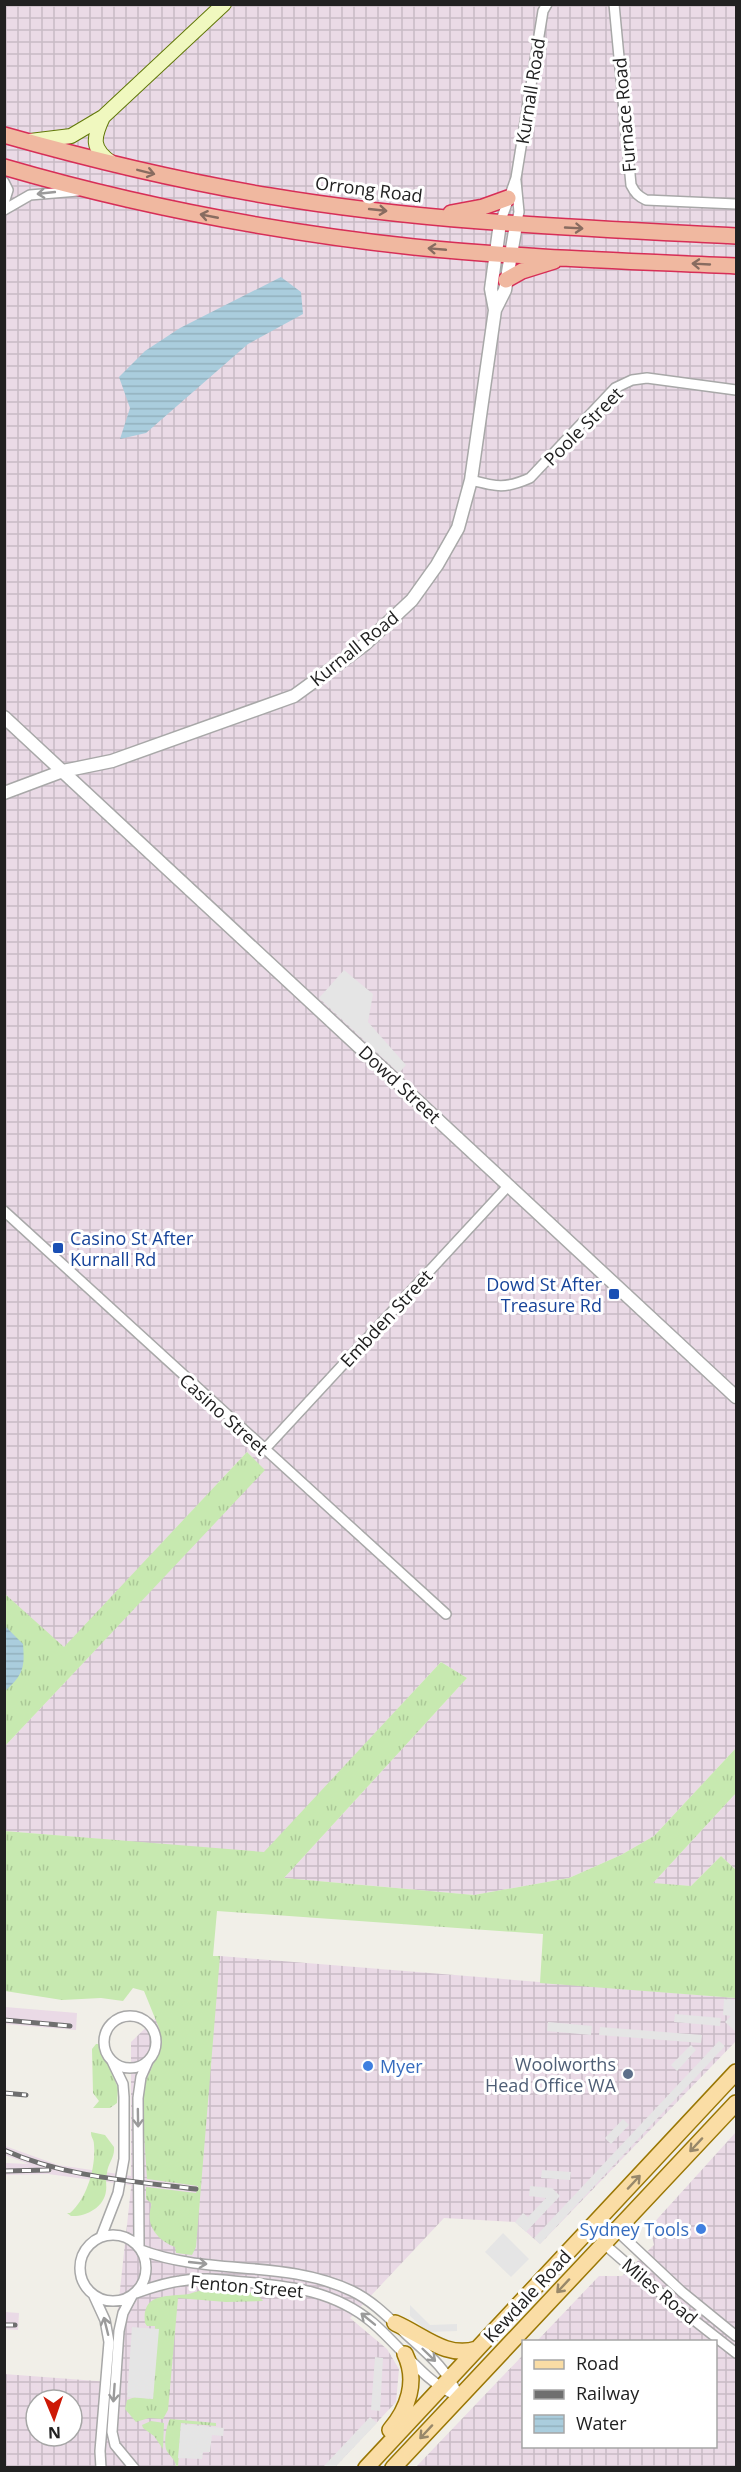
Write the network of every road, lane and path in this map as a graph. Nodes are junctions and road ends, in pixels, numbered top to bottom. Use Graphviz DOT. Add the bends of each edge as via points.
graph roads {
  1 [pos="224,4"];
  2 [pos="547,4"];
  3 [pos="614,4"];
  4 [pos="103,117"];
  5 [pos="4,135"];
  6 [pos="28,142"];
  7 [pos="112,163"];
  8 [pos="4,167"];
  9 [pos="516,178"];
  10 [pos="4,182"];
  11 [pos="92,190"];
  12 [pos="507,198"];
  13 [pos="4,203"];
  14 [pos="736,204"];
  15 [pos="4,210"];
  16 [pos="434,216"];
  17 [pos="500,223"];
  18 [pos="516,225"];
  19 [pos="736,236"];
  20 [pos="503,254"];
  21 [pos="563,257"];
  22 [pos="736,266"];
  23 [pos="506,280"];
  24 [pos="495,310"];
  25 [pos="736,390"];
  26 [pos="471,480"];
  27 [pos="4,717"];
  28 [pos="63,771"];
  29 [pos="4,793"];
  30 [pos="508,1185"];
  31 [pos="4,1211"];
  32 [pos="736,1395"];
  33 [pos="264,1450"];
  34 [pos="446,1614"];
  35 [pos="112,2061"];
  36 [pos="147,2061"];
  37 [pos="736,2072"];
  38 [pos="736,2103"];
  39 [pos="594,2224"];
  40 [pos="616,2230"];
  41 [pos="101,2237"];
  42 [pos="603,2243"];
  43 [pos="140,2248"];
  44 [pos="93,2295"];
  45 [pos="134,2295"];
  46 [pos="395,2324"];
  47 [pos="736,2336"];
  48 [pos="478,2348"];
  49 [pos="736,2353"];
  50 [pos="405,2354"];
  51 [pos="446,2383"];
  52 [pos="459,2397"];
  53 [pos="101,2468"];
  54 [pos="134,2468"];
  55 [pos="366,2468"];
  56 [pos="393,2468"];
  1 -- 4 [label="main road"];
  2 -- 9 [label="street, Kurnall Road"];
  3 -- 14 [label="street, Furnace Road" via="634,191 646,200"];
  4 -- 6 [label="main road" via="71,136"];
  4 -- 7 [label="main road" via="95,143 100,155"];
  5 -- 6 [label="highway, Orrong Road"];
  6 -- 7 [label="highway, Orrong Road"];
  7 -- 16 [label="highway, Orrong Road, one-way" via="271,196"];
  8 -- 11 [label="highway"];
  9 -- 12 [label="street, Kurnall Road"];
  9 -- 18 [label="street, Kurnall Road"];
  10 -- 13 [label="street" via="8,190"];
  11 -- 15 [label="street, one-way" via="30,195"];
  20 -- 11 [label="highway, one-way" via="259,225"];
  12 -- 16 [label="highway"];
  12 -- 17 [label="street, Kurnall Road"];
  16 -- 17 [label="highway, Orrong Road"];
  17 -- 18 [label="highway, Orrong Road"];
  17 -- 20 [label="street, Kurnall Road"];
  18 -- 19 [label="highway, Orrong Road, one-way"];
  18 -- 20 [label="street, Kurnall Road"];
  20 -- 21 [label="highway"];
  20 -- 23 [label="street, Kurnall Road"];
  20 -- 24 [label="street, Kurnall Road" via="491,289"];
  22 -- 21 [label="highway, one-way"];
  21 -- 23 [label="highway"];
  23 -- 24 [label="street, Kurnall Road"];
  24 -- 26 [label="street, Kurnall Road"];
  25 -- 26 [label="street, Poole Street" via="646,378 632,380 615,388 530,478 500,488"];
  26 -- 28 [label="street, Kurnall Road" via="458,528 412,600 364,645 294,696 112,761"];
  27 -- 28 [label="street, Dowd Street"];
  28 -- 29 [label="street, Kurnall Road"];
  28 -- 30 [label="street, Dowd Street"];
  30 -- 32 [label="street, Dowd Street"];
  30 -- 33 [label="street, Embden Street"];
  31 -- 33 [label="street, Casino Street"];
  33 -- 34 [label="street, Casino Street"];
  35 -- 36 [label="street" via="126,2067 141,2066"];
  35 -- 36 [label="street" via="104,2044 107,2030 116,2019 130,2016 145,2020 155,2032 156,2048"];
  35 -- 41 [label="street" via="123,2084 124,2159 118,2193"];
  36 -- 43 [label="street, one-way" via="138,2098"];
  39 -- 37 [label="main road, Kewdale Road, one-way"];
  38 -- 40 [label="main road, Kewdale Road, one-way"];
  39 -- 40 [label="street, Miles Road"];
  39 -- 42 [label="street, Miles Road"];
  39 -- 48 [label="main road, Kewdale Road"];
  40 -- 42 [label="main road, Kewdale Road"];
  40 -- 47 [label="street, Miles Road"];
  41 -- 43 [label="street" via="121,2236"];
  41 -- 44 [label="street" via="88,2246 80,2265 80,2276"];
  42 -- 49 [label="street, Miles Road"];
  42 -- 52 [label="main road, Kewdale Road, one-way"];
  43 -- 45 [label="street" via="147,2268 142,2286"];
  43 -- 46 [label="street, Fenton Street, one-way" via="193,2264 279,2270 312,2277 354,2292"];
  44 -- 45 [label="street" via="113,2302"];
  53 -- 44 [label="street, one-way" via="108,2335"];
  50 -- 45 [label="street, Fenton Street, one-way" via="357,2311 305,2289 197,2279 170,2282"];
  45 -- 54 [label="street, one-way" via="123,2313 119,2331 112,2432 115,2445"];
  46 -- 48 [label="main road" via="446,2350"];
  46 -- 51 [label="street, Fenton Street, one-way"];
  48 -- 51 [label="main road, Kewdale Road"];
  50 -- 51 [label="street, Fenton Street"];
  50 -- 55 [label="main road" via="411,2369 406,2405"];
  51 -- 52 [label="street, Fenton Street"];
  51 -- 52 [label="street, Fenton Street"];
  51 -- 55 [label="main road, Kewdale Road"];
  52 -- 56 [label="main road, Kewdale Road, one-way"];
}
